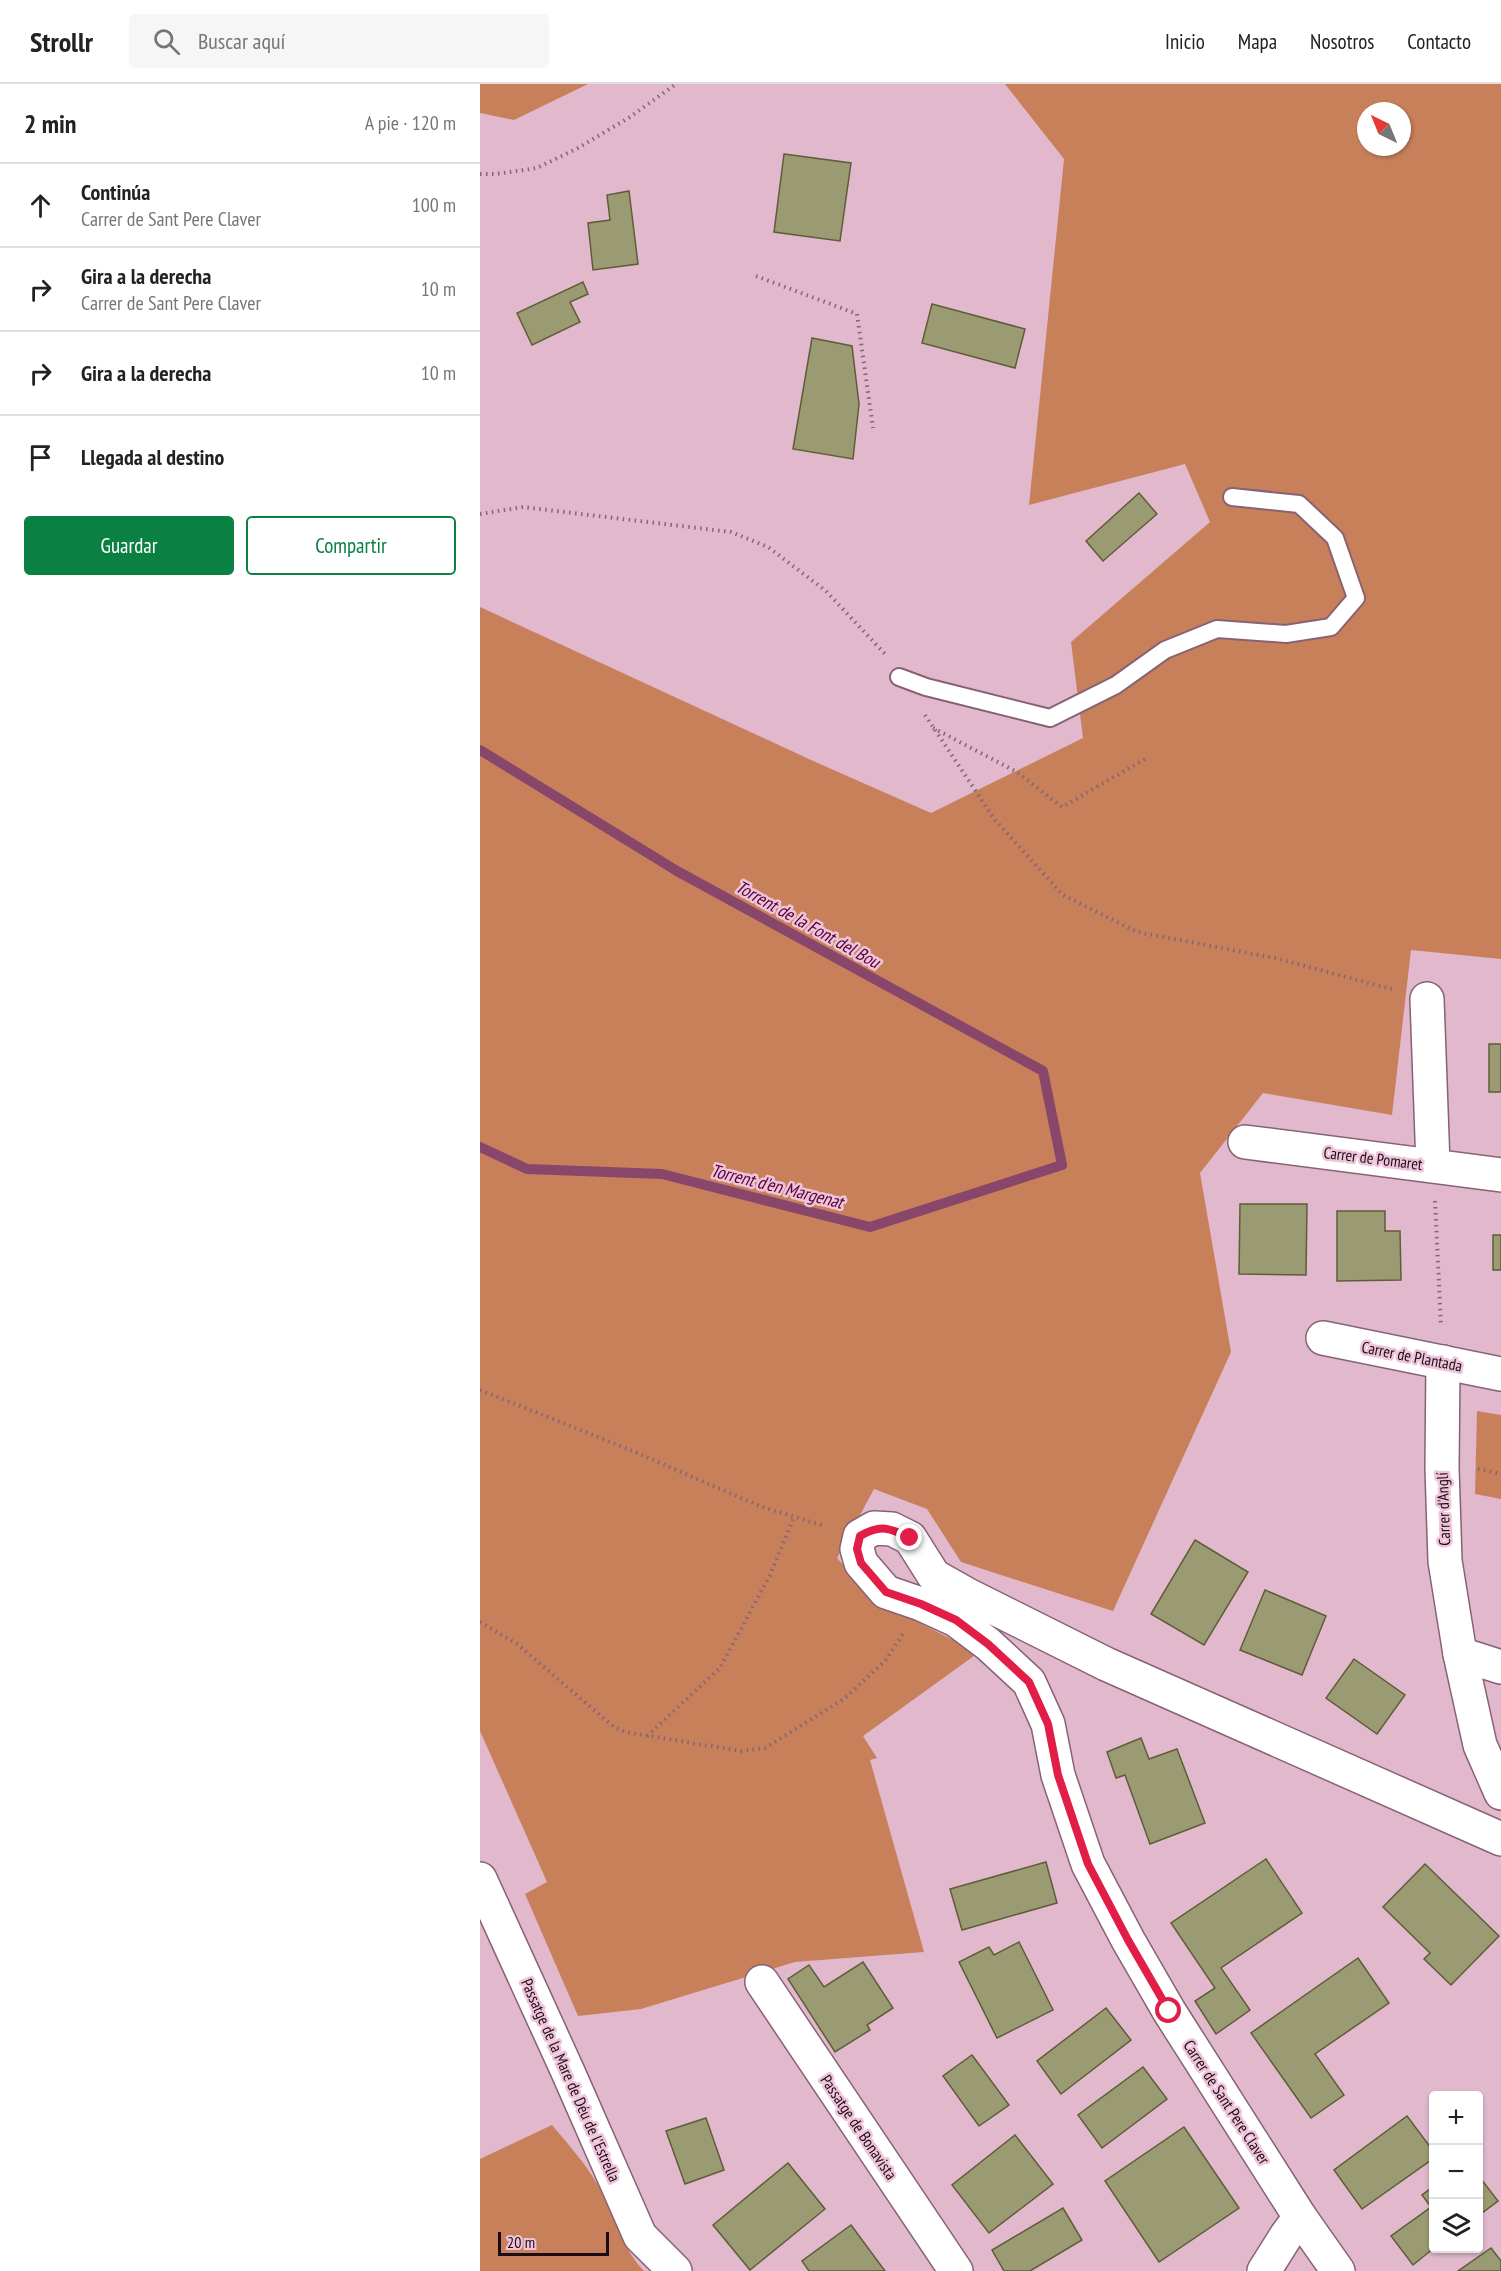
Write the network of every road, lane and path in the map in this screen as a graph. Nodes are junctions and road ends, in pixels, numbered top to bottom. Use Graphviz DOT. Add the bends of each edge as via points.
graph roads {
  1 [pos="676,84"];
  2 [pos="480,174"];
  3 [pos="756,276"];
  4 [pos="873,428"];
  5 [pos="1232,498"];
  6 [pos="480,514"];
  7 [pos="899,677"];
  8 [pos="933,728"];
  9 [pos="1145,759"];
  10 [pos="1427,999"];
  11 [pos="1245,1142"];
  12 [pos="1501,1175"];
  13 [pos="1434,1180"];
  14 [pos="1323,1338"];
  15 [pos="1442,1346"];
  16 [pos="1501,1374"];
  17 [pos="480,1390"];
  18 [pos="1475,1468"];
  19 [pos="1501,1474"];
  20 [pos="794,1516"];
  21 [pos="860,1536"];
  22 [pos="480,1622"];
  23 [pos="908,1627"];
  24 [pos="1461,1654"];
  25 [pos="1501,1667"];
  26 [pos="647,1736"];
  27 [pos="1501,1793"];
  28 [pos="1501,1839"];
  29 [pos="480,1879"];
  30 [pos="762,1982"];
  31 [pos="1300,2217"];
  32 [pos="675,2271"];
  33 [pos="956,2271"];
  34 [pos="1264,2271"];
  35 [pos="1338,2271"];
  1 -- 2 [label="path" via="630,117 537,168"];
  3 -- 4 [label="path" via="857,314"];
  5 -- 7 [label="lane" via="1299,504 1335,538 1356,598 1331,627 1286,634 1217,629 1165,650 1116,685 1050,718"];
  6 -- 7 [label="path" via="524,507 731,532 768,547 826,591 885,653"];
  7 -- 8 [label="path"];
  8 -- 9 [label="path" via="1017,772 1062,807"];
  8 -- 10 [label="path" via="995,820 1063,895 1137,932 1275,958"];
  10 -- 13 [label="street"];
  11 -- 13 [label="street, Carrer de Pomaret"];
  12 -- 13 [label="street, Carrer de Pomaret"];
  13 -- 15 [label="path"];
  14 -- 15 [label="street, Carrer de Plantada"];
  15 -- 16 [label="street, Carrer de Plantada"];
  15 -- 24 [label="street, Carrer d'Anglí" via="1445,1561"];
  17 -- 20 [label="path" via="762,1507"];
  18 -- 19 [label="path"];
  20 -- 21 [label="path"];
  20 -- 26 [label="path" via="770,1575 720,1668"];
  21 -- 28 [label="street" via="874,1528 892,1529 910,1538 934,1576 966,1594 1106,1664"];
  21 -- 31 [label="street, Carrer de Sant Pere Claver" via="857,1549 861,1563 886,1592 956,1620 1029,1682 1048,1724 1058,1775 1088,1864 1169,2011"];
  22 -- 26 [label="path" via="517,1644 614,1727"];
  23 -- 26 [label="path" via="885,1661 844,1699 765,1748 741,1750"];
  24 -- 25 [label="street"];
  24 -- 27 [label="street, Carrer d'Anglí" via="1480,1745"];
  29 -- 32 [label="street, Passatge de la Mare de Déu de l'Estrella" via="640,2236"];
  30 -- 33 [label="street, Passatge de Bonavista"];
  31 -- 34 [label="street"];
  31 -- 35 [label="street, Carrer de Sant Pere Claver"];
}
